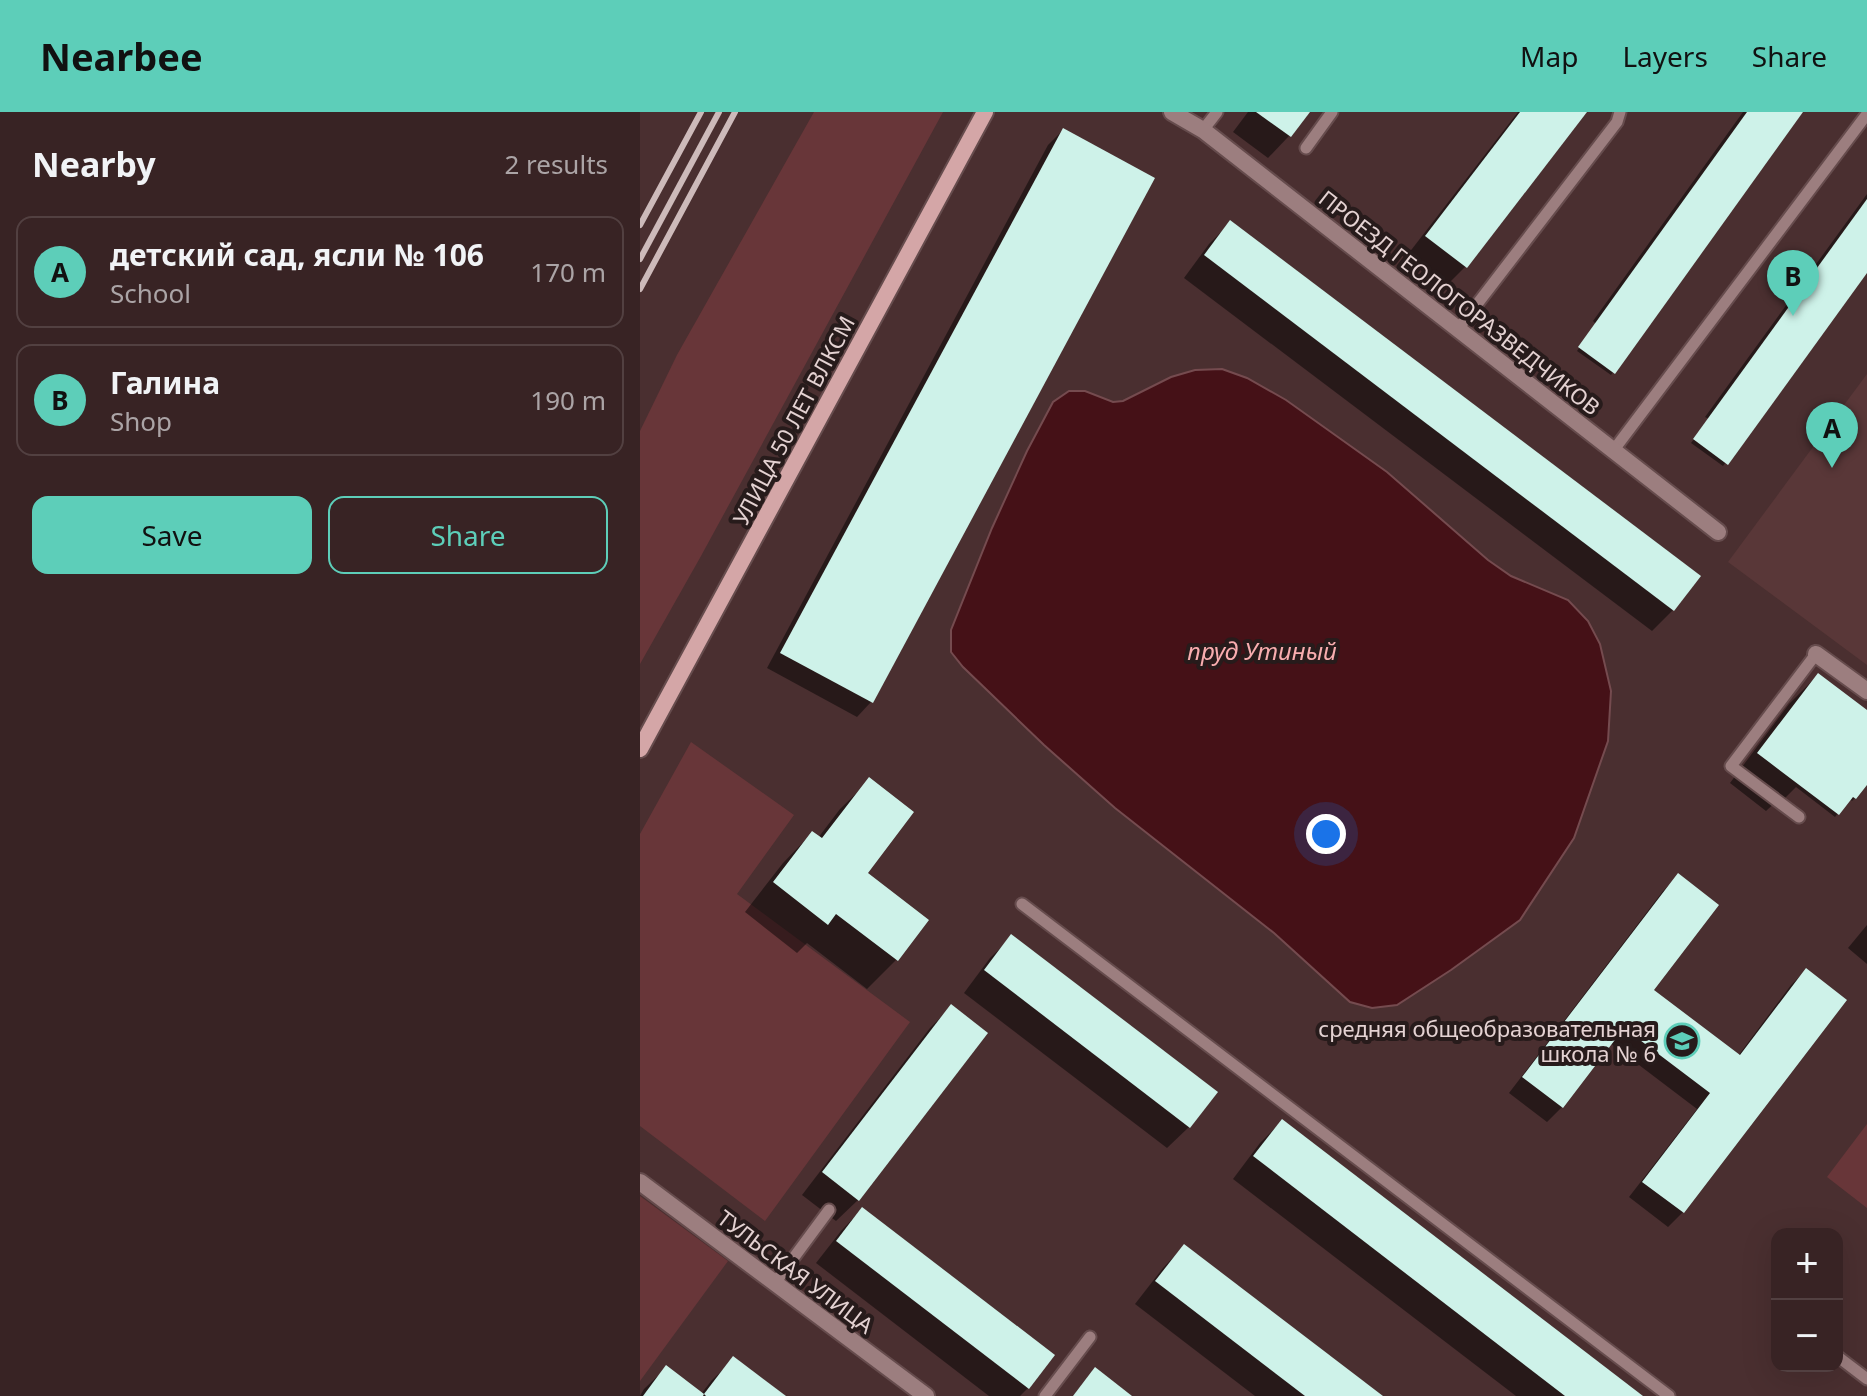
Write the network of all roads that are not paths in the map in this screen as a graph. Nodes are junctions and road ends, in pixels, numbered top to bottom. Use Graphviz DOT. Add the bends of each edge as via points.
graph roads {
  1 [pos="985,112"];
  2 [pos="1172,112"];
  3 [pos="1217,112"];
  4 [pos="1332,112"];
  5 [pos="1620,112"];
  6 [pos="1867,114"];
  7 [pos="1203,130"];
  8 [pos="1306,148"];
  9 [pos="1458,329"];
  10 [pos="1613,451"];
  11 [pos="1718,532"];
  12 [pos="1816,654"];
  13 [pos="1867,691"];
  14 [pos="640,749"];
  15 [pos="1799,817"];
  16 [pos="1022,904"];
  17 [pos="640,1182"];
  18 [pos="829,1210"];
  19 [pos="775,1283"];
  20 [pos="1090,1337"];
  21 [pos="1843,1361"];
  22 [pos="1867,1379"];
  23 [pos="926,1396"];
  24 [pos="1045,1396"];
  25 [pos="1669,1396"];
  1 -- 14 [label="street, УЛИЦА 50 ЛЕТ ВЛКСМ"];
  2 -- 7 [label="street, ПРОЕЗД ГЕОЛОГОРАЗВЕДЧИКОВ"];
  3 -- 7 [label="lane"];
  4 -- 8 [label="lane"];
  5 -- 9 [label="lane"];
  6 -- 10 [label="lane"];
  7 -- 9 [label="street, ПРОЕЗД ГЕОЛОГОРАЗВЕДЧИКОВ"];
  9 -- 10 [label="street, ПРОЕЗД ГЕОЛОГОРАЗВЕДЧИКОВ"];
  10 -- 11 [label="street, ПРОЕЗД ГЕОЛОГОРАЗВЕДЧИКОВ"];
  12 -- 13 [label="street"];
  12 -- 15 [label="lane" via="1731,766"];
  16 -- 25 [label="lane"];
  17 -- 19 [label="street, ТУЛЬСКАЯ УЛИЦА"];
  18 -- 19 [label="lane"];
  19 -- 23 [label="street, ТУЛЬСКАЯ УЛИЦА"];
  20 -- 24 [label="lane"];
  21 -- 22 [label="lane"];
}
